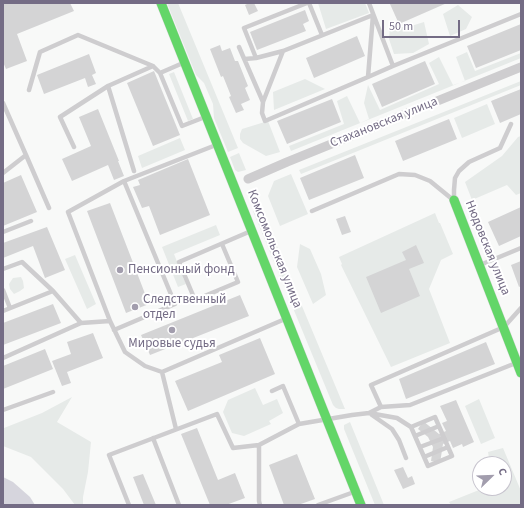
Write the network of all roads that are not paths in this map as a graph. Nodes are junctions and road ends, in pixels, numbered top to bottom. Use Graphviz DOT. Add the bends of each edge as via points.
graph roads {
  1 [pos="161,3"];
  2 [pos="308,3"];
  3 [pos="369,3"];
  4 [pos="521,14"];
  5 [pos="373,15"];
  6 [pos="322,36"];
  7 [pos="239,47"];
  8 [pos="283,51"];
  9 [pos="256,58"];
  10 [pos="245,59"];
  11 [pos="185,62"];
  12 [pos="153,66"];
  13 [pos="393,66"];
  14 [pos="521,67"];
  15 [pos="160,73"];
  16 [pos="368,77"];
  17 [pos="108,86"];
  18 [pos="29,90"];
  19 [pos="3,102"];
  20 [pos="263,102"];
  21 [pos="207,117"];
  22 [pos="511,124"];
  23 [pos="218,144"];
  24 [pos="74,147"];
  25 [pos="26,155"];
  26 [pos="134,171"];
  27 [pos="3,173"];
  28 [pos="248,179"];
  29 [pos="124,181"];
  30 [pos="234,185"];
  31 [pos="454,200"];
  32 [pos="49,208"];
  33 [pos="312,211"];
  34 [pos="31,221"];
  35 [pos="252,230"];
  36 [pos="3,232"];
  37 [pos="222,244"];
  38 [pos="521,248"];
  39 [pos="480,266"];
  40 [pos="3,269"];
  41 [pos="3,290"];
  42 [pos="53,291"];
  43 [pos="10,308"];
  44 [pos="521,308"];
  45 [pos="3,311"];
  46 [pos="287,318"];
  47 [pos="110,321"];
  48 [pos="82,323"];
  49 [pos="504,328"];
  50 [pos="114,330"];
  51 [pos="3,358"];
  52 [pos="516,363"];
  53 [pos="162,372"];
  54 [pos="521,373"];
  55 [pos="272,391"];
  56 [pos="53,392"];
  57 [pos="381,407"];
  58 [pos="3,410"];
  59 [pos="369,413"];
  60 [pos="327,419"];
  61 [pos="299,424"];
  62 [pos="439,426"];
  63 [pos="411,427"];
  64 [pos="176,429"];
  65 [pos="415,436"];
  66 [pos="153,438"];
  67 [pos="444,438"];
  68 [pos="259,445"];
  69 [pos="420,447"];
  70 [pos="448,447"];
  71 [pos="424,457"];
  72 [pos="406,458"];
  73 [pos="356,491"];
  74 [pos="130,505"];
  75 [pos="178,505"];
  76 [pos="260,505"];
  77 [pos="318,505"];
  78 [pos="361,505"];
  1 -- 11 [label="main road, Комсомольская улица"];
  2 -- 6 [label="lane"];
  2 -- 9 [label="lane" via="244,28"];
  3 -- 5 [label="lane"];
  4 -- 13 [label="lane"];
  5 -- 6 [label="lane"];
  5 -- 13 [label="lane"];
  5 -- 16 [label="lane"];
  6 -- 8 [label="lane"];
  7 -- 10 [label="lane"];
  8 -- 9 [label="lane"];
  8 -- 20 [label="lane"];
  9 -- 10 [label="lane"];
  10 -- 20 [label="lane"];
  11 -- 15 [label="lane"];
  11 -- 21 [label="main road, Комсомольская улица"];
  12 -- 15 [label="lane"];
  12 -- 17 [label="lane"];
  12 -- 18 [label="lane" via="78,35 40,52"];
  13 -- 16 [label="lane"];
  14 -- 28 [label="street, Стахановская улица"];
  15 -- 21 [label="lane" via="182,126"];
  16 -- 20 [label="lane" via="265,121 262,113"];
  17 -- 24 [label="lane" via="60,117"];
  17 -- 26 [label="lane"];
  19 -- 25 [label="lane"];
  21 -- 23 [label="main road, Комсомольская улица"];
  22 -- 31 [label="lane" via="500,148 469,162 459,170"];
  23 -- 29 [label="lane"];
  23 -- 30 [label="main road, Комсомольская улица"];
  25 -- 27 [label="lane"];
  25 -- 32 [label="lane"];
  28 -- 30 [label="lane"];
  29 -- 47 [label="lane" via="68,212"];
  29 -- 50 [label="lane" via="175,304"];
  30 -- 35 [label="main road, Комсомольская улица"];
  31 -- 33 [label="lane" via="430,181 415,175 399,174"];
  31 -- 39 [label="main road, Нюдовская улица"];
  34 -- 36 [label="lane"];
  35 -- 37 [label="lane"];
  35 -- 46 [label="main road, Комсомольская улица"];
  37 -- 37 [label="lane" via="179,262 196,300 238,282"];
  38 -- 39 [label="lane"];
  39 -- 49 [label="main road, Нюдовская улица"];
  40 -- 42 [label="lane" via="22,262"];
  41 -- 43 [label="lane"];
  42 -- 43 [label="lane"];
  42 -- 48 [label="lane"];
  43 -- 45 [label="lane"];
  44 -- 49 [label="lane"];
  46 -- 53 [label="lane"];
  46 -- 60 [label="main road, Комсомольская улица"];
  47 -- 48 [label="lane"];
  47 -- 50 [label="lane"];
  48 -- 51 [label="lane"];
  49 -- 52 [label="main road, Нюдовская улица"];
  49 -- 57 [label="lane" via="371,385"];
  50 -- 53 [label="lane" via="125,352 145,366"];
  52 -- 54 [label="main road, Нюдовская улица"];
  52 -- 57 [label="lane" via="410,405"];
  53 -- 64 [label="lane"];
  55 -- 61 [label="lane" via="283,386"];
  56 -- 58 [label="lane"];
  57 -- 59 [label="lane"];
  59 -- 60 [label="lane"];
  59 -- 63 [label="lane" via="397,418"];
  59 -- 72 [label="lane" via="392,429"];
  60 -- 61 [label="lane"];
  60 -- 73 [label="main road, Комсомольская улица"];
  61 -- 68 [label="lane"];
  62 -- 63 [label="lane" via="435,417"];
  62 -- 65 [label="lane"];
  62 -- 67 [label="lane"];
  63 -- 65 [label="lane"];
  64 -- 66 [label="lane"];
  64 -- 68 [label="lane" via="217,414 234,448"];
  65 -- 69 [label="lane"];
  66 -- 74 [label="lane" via="109,455"];
  66 -- 75 [label="lane"];
  67 -- 69 [label="lane"];
  67 -- 70 [label="lane"];
  68 -- 76 [label="lane"];
  69 -- 71 [label="lane"];
  70 -- 71 [label="lane"];
  70 -- 71 [label="lane" via="452,456 446,459 428,466"];
  73 -- 77 [label="lane"];
  73 -- 78 [label="main road, Комсомольская улица"];
}
